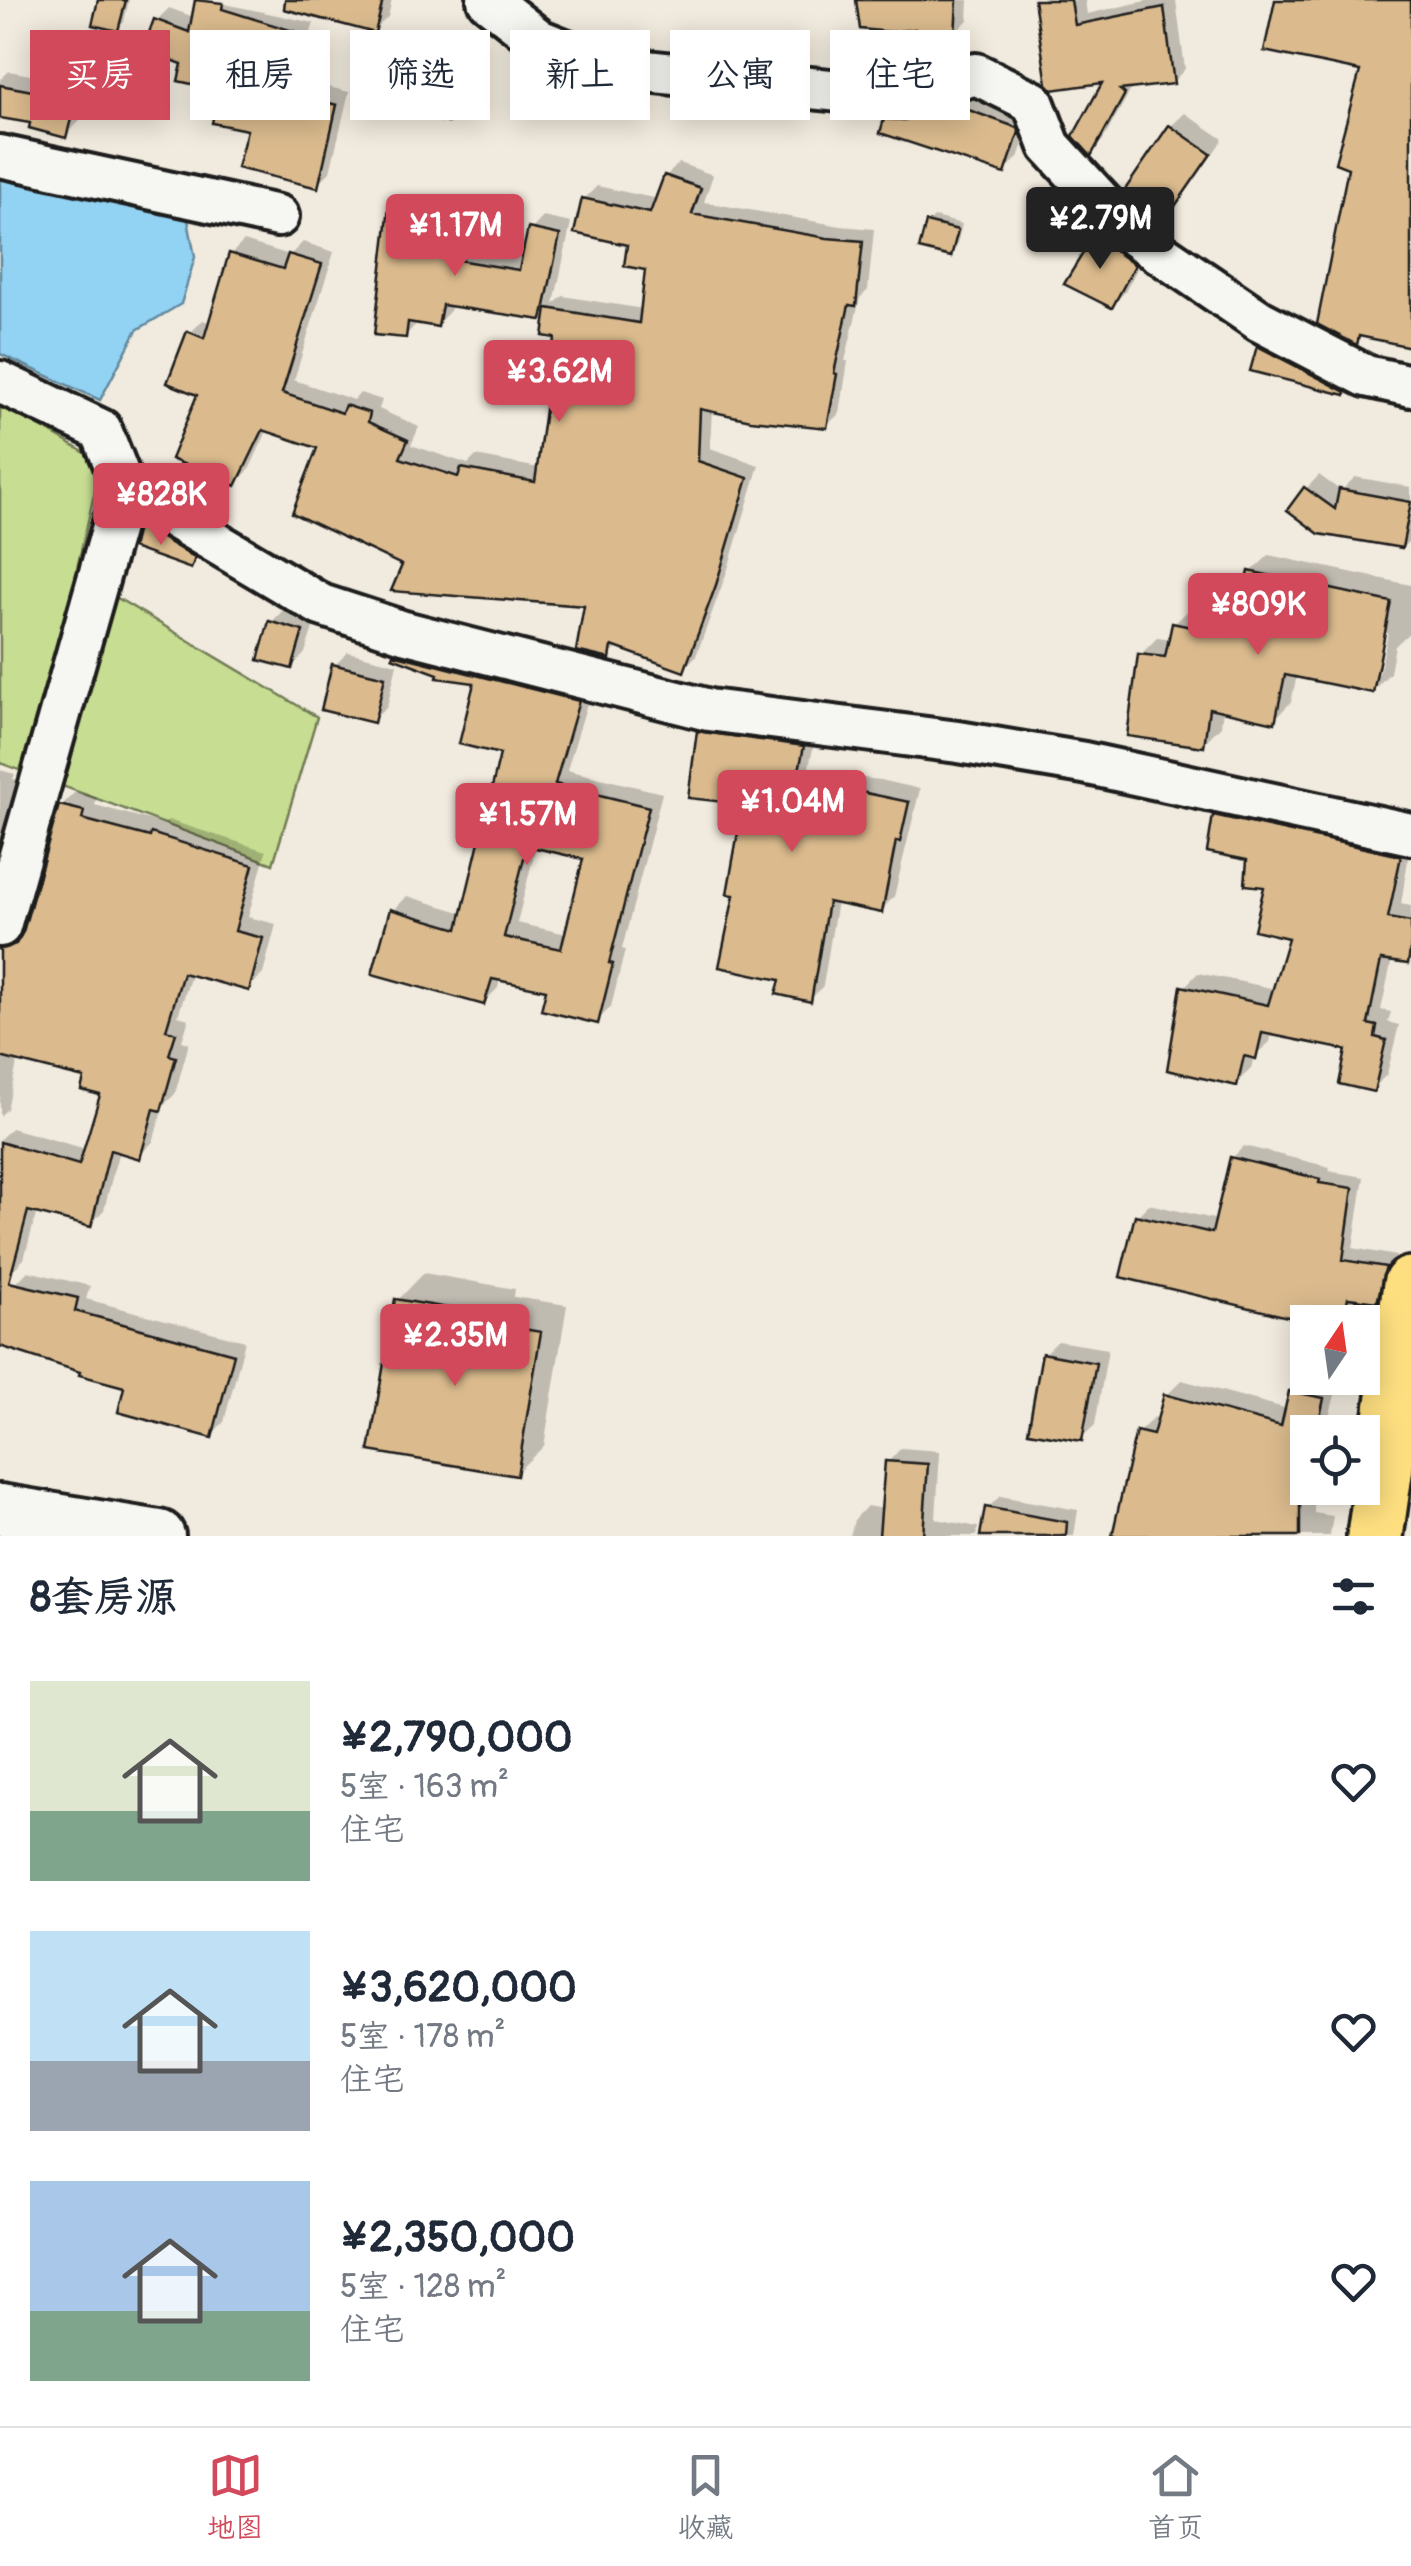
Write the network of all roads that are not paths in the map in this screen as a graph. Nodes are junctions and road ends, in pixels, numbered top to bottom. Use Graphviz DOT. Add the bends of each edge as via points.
graph roads {
  1 [pos="488,0"];
  2 [pos="0,156"];
  3 [pos="278,216"];
  4 [pos="0,382"];
  5 [pos="1411,386"];
  6 [pos="124,488"];
  7 [pos="1411,834"];
  8 [pos="0,926"];
  9 [pos="1411,1285"];
  10 [pos="0,1510"];
  11 [pos="159,1536"];
  12 [pos="1375,1536"];
  1 -- 5 [label="street" via="539,40 606,66 898,97 976,74 1033,102 1050,146 1129,232 1260,322 1366,376"];
  2 -- 3 [label="street"];
  4 -- 6 [label="street" via="101,430"];
  6 -- 7 [label="street" via="321,606 404,632 710,710 1084,763"];
  6 -- 8 [label="street"];
  9 -- 12 [label="main road"];
  10 -- 11 [label="street"];
}
